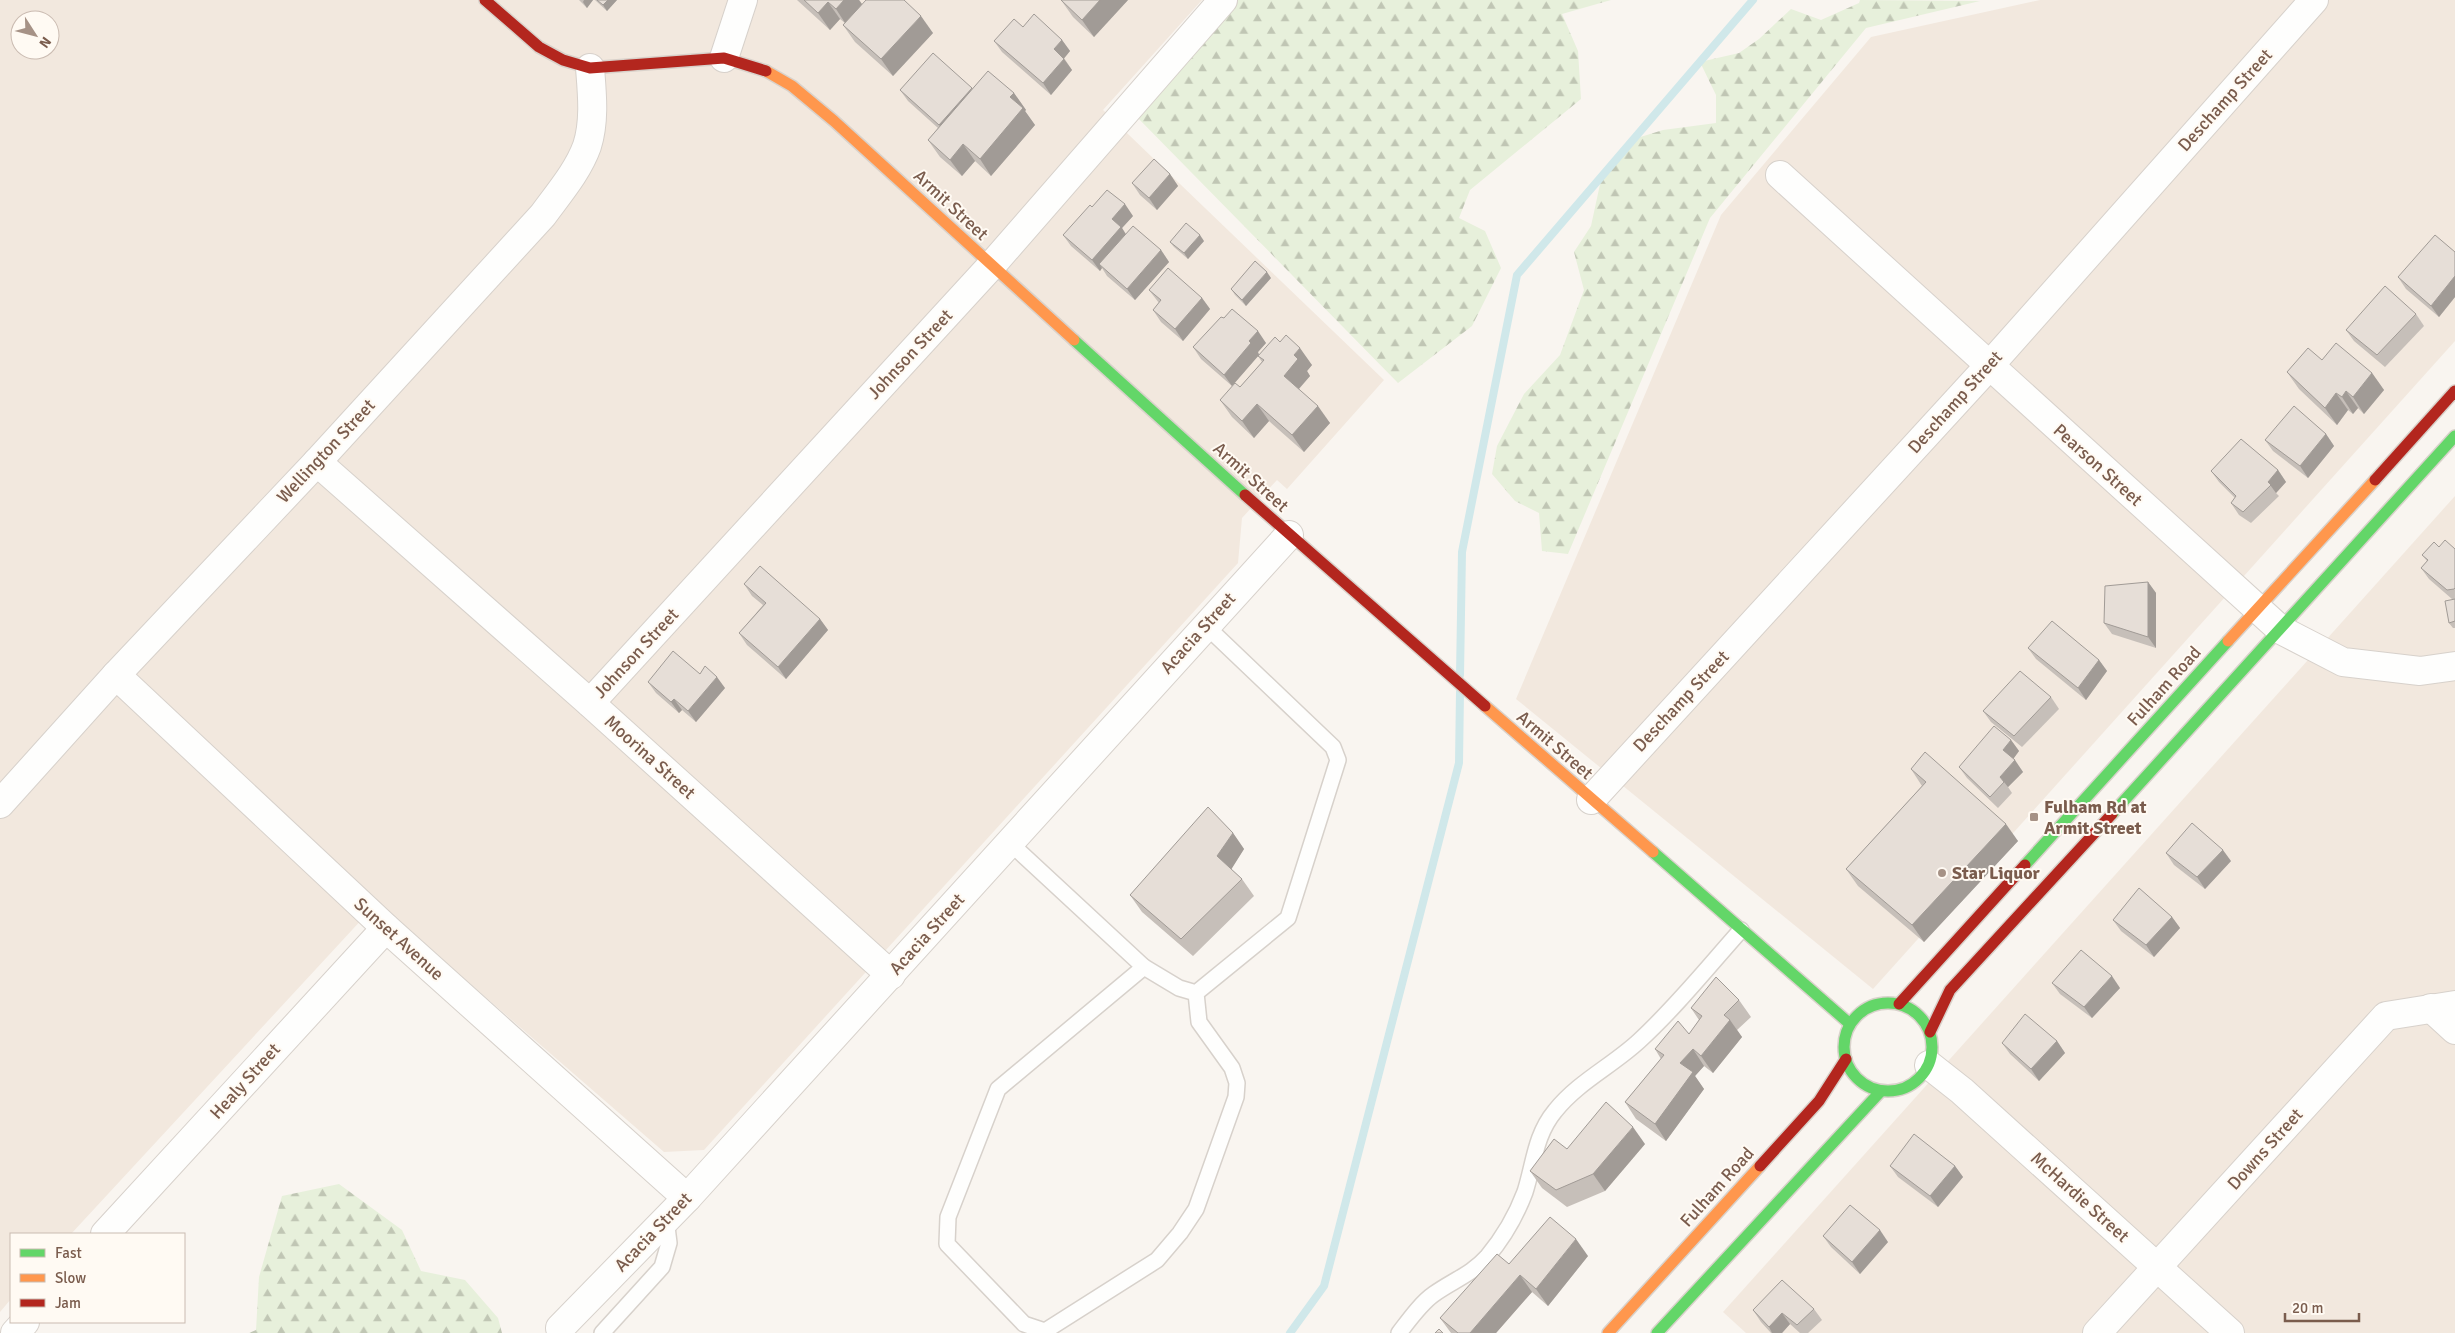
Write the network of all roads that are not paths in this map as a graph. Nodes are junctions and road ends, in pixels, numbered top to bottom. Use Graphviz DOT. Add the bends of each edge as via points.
graph roads {
  1 [pos="485,0"];
  2 [pos="743,0"];
  3 [pos="1224,0"];
  4 [pos="2314,0"];
  5 [pos="724,58"];
  6 [pos="590,68"];
  7 [pos="1780,175"];
  8 [pos="991,266"];
  9 [pos="1989,366"];
  10 [pos="2455,391"];
  11 [pos="2455,436"];
  12 [pos="317,462"];
  13 [pos="1288,535"];
  14 [pos="2257,609"];
  15 [pos="1205,625"];
  16 [pos="2281,630"];
  17 [pos="2455,666"];
  18 [pos="116,675"];
  19 [pos="590,703"];
  20 [pos="1591,800"];
  21 [pos="0,804"];
  22 [pos="1010,842"];
  23 [pos="386,928"];
  24 [pos="1741,930"];
  25 [pos="1144,967"];
  26 [pos="891,975"];
  27 [pos="1196,994"];
  28 [pos="1899,1004"];
  29 [pos="2443,1007"];
  30 [pos="1850,1024"];
  31 [pos="2455,1030"];
  32 [pos="1930,1032"];
  33 [pos="1846,1059"];
  34 [pos="1929,1065"];
  35 [pos="1881,1091"];
  36 [pos="687,1198"];
  37 [pos="666,1218"];
  38 [pos="106,1233"];
  39 [pos="2157,1267"];
  40 [pos="24,1323"];
  41 [pos="560,1328"];
  42 [pos="1667,1330"];
  43 [pos="1046,1332"];
  44 [pos="15,1333"];
  45 [pos="602,1333"];
  46 [pos="1399,1333"];
  47 [pos="1608,1333"];
  48 [pos="2097,1333"];
  49 [pos="2230,1333"];
  1 -- 6 [label="street" via="539,47 563,60"];
  2 -- 5 [label="street"];
  3 -- 8 [label="street, Johnson Street"];
  4 -- 9 [label="street, Deschamp Street"];
  5 -- 6 [label="street, Armit Street"];
  5 -- 8 [label="street, Armit Street" via="767,71 792,86 834,120"];
  6 -- 12 [label="street, Wellington Street" via="593,104 587,145 570,178 543,215"];
  7 -- 9 [label="street, Pearson Street"];
  8 -- 13 [label="street, Armit Street"];
  8 -- 19 [label="street, Johnson Street"];
  9 -- 14 [label="street, Pearson Street"];
  9 -- 20 [label="street, Deschamp Street"];
  10 -- 14 [label="street, Fulham Road"];
  11 -- 16 [label="street"];
  12 -- 18 [label="street, Wellington Street"];
  12 -- 19 [label="street, Moorina Street"];
  13 -- 15 [label="street, Acacia Street"];
  13 -- 20 [label="street, Armit Street"];
  14 -- 16 [label="street, Pearson Street"];
  14 -- 28 [label="street, Fulham Road"];
  15 -- 22 [label="street, Acacia Street"];
  15 -- 27 [label="lane" via="1333,747 1338,760 1288,918"];
  16 -- 17 [label="street, Pearson Street" via="2343,662 2420,671"];
  16 -- 32 [label="street" via="1950,990"];
  18 -- 21 [label="street, Wellington Street"];
  18 -- 23 [label="street, Sunset Avenue"];
  19 -- 26 [label="street, Moorina Street"];
  20 -- 24 [label="street, Armit Street"];
  22 -- 25 [label="lane"];
  22 -- 26 [label="street, Acacia Street"];
  23 -- 36 [label="street, Sunset Avenue"];
  23 -- 38 [label="street, Healy Street"];
  24 -- 30 [label="street, Armit Street"];
  24 -- 46 [label="lane" via="1639,1042 1577,1088 1554,1112 1538,1139 1525,1192 1510,1225 1486,1258 1463,1278 1433,1294"];
  25 -- 27 [label="lane" via="1179,988"];
  25 -- 43 [label="lane" via="998,1089 948,1217 947,1244 1024,1324"];
  26 -- 36 [label="street, Acacia Street"];
  27 -- 43 [label="lane" via="1199,1022 1232,1068 1238,1084 1196,1209 1157,1260"];
  28 -- 30 [label="street" via="1874,1005 1861,1012"];
  28 -- 32 [label="street" via="1912,1009"];
  29 -- 31 [label="street"];
  29 -- 39 [label="street, Downs Street" via="2386,1016"];
  30 -- 33 [label="street" via="1844,1043"];
  32 -- 34 [label="street" via="1932,1050"];
  33 -- 35 [label="street" via="1854,1075"];
  33 -- 47 [label="street, Fulham Road" via="1818,1101"];
  34 -- 35 [label="street" via="1914,1083 1900,1089"];
  34 -- 39 [label="street, McHardie Street"];
  35 -- 42 [label="street"];
  36 -- 37 [label="street, Acacia Street"];
  37 -- 41 [label="street, Acacia Street"];
  37 -- 45 [label="lane" via="669,1243 662,1267"];
  39 -- 48 [label="street, Downs Street"];
  39 -- 49 [label="street, McHardie Street"];
  40 -- 44 [label="street"];
}
